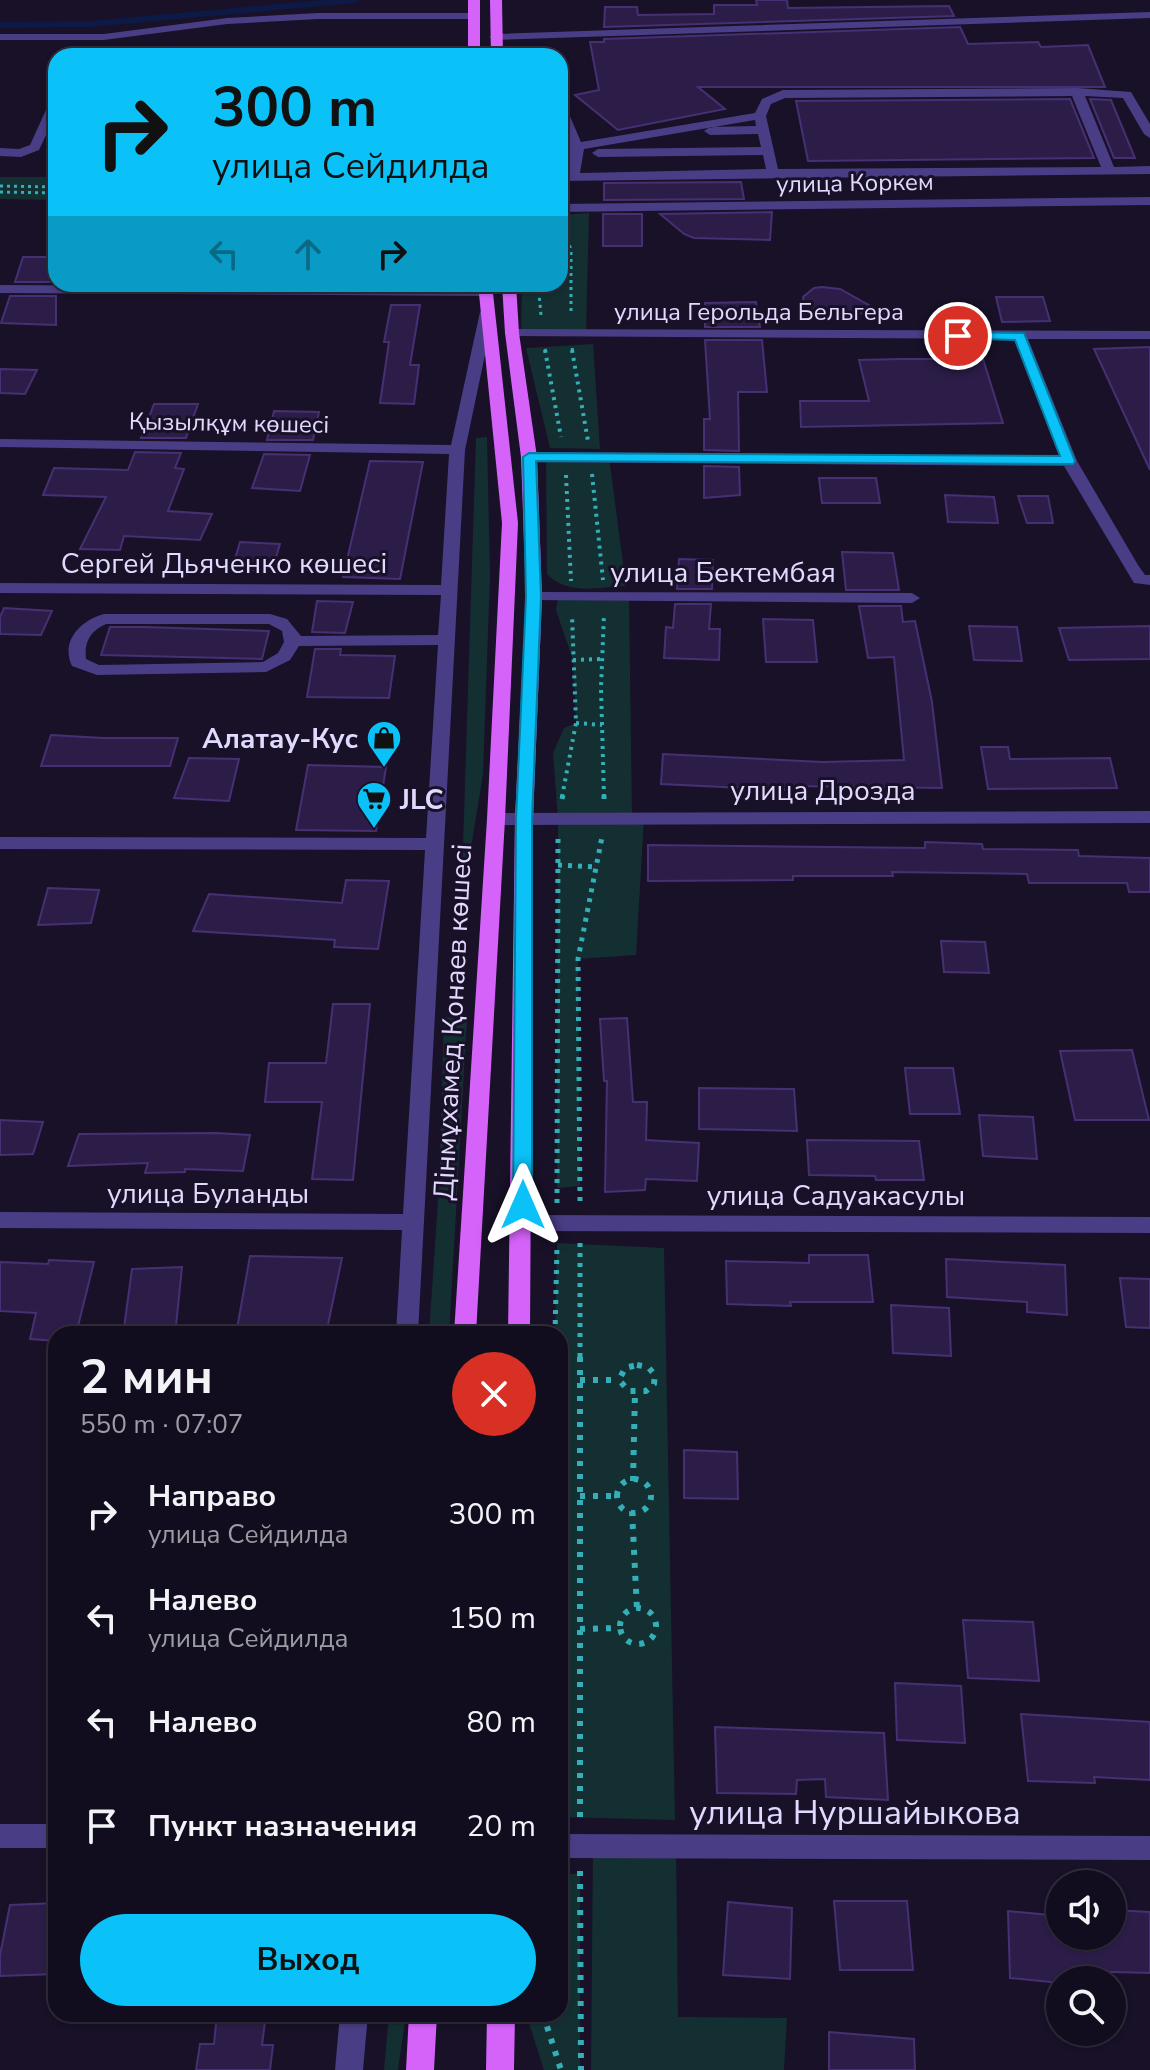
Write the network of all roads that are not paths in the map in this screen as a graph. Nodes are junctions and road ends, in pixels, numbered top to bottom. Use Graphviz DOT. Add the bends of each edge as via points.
graph roads {
  1 [pos="288,0"];
  2 [pos="474,0"];
  3 [pos="496,0"];
  4 [pos="1150,15"];
  5 [pos="474,16"];
  6 [pos="296,17"];
  7 [pos="0,37"];
  8 [pos="495,37"];
  9 [pos="474,48"];
  10 [pos="496,48"];
  11 [pos="1077,92"];
  12 [pos="760,116"];
  13 [pos="48,119"];
  14 [pos="568,126"];
  15 [pos="763,130"];
  16 [pos="670,132"];
  17 [pos="1150,134"];
  18 [pos="578,150"];
  19 [pos="769,151"];
  20 [pos="0,152"];
  21 [pos="1150,170"];
  22 [pos="1109,171"];
  23 [pos="568,172"];
  24 [pos="773,173"];
  25 [pos="568,177"];
  26 [pos="1150,201"];
  27 [pos="568,208"];
  28 [pos="0,289"];
  29 [pos="48,289"];
  30 [pos="486,292"];
  31 [pos="509,292"];
  32 [pos="487,312"];
  33 [pos="512,333"];
  34 [pos="1150,335"];
  35 [pos="1020,336"];
  36 [pos="0,443"];
  37 [pos="457,450"];
  38 [pos="529,457"];
  39 [pos="1069,461"];
  40 [pos="1150,580"];
  41 [pos="0,588"];
  42 [pos="448,590"];
  43 [pos="534,597"];
  44 [pos="912,598"];
  45 [pos="445,640"];
  46 [pos="293,641"];
  47 [pos="1150,817"];
  48 [pos="496,819"];
  49 [pos="524,819"];
  50 [pos="0,843"];
  51 [pos="437,844"];
  52 [pos="0,1220"];
  53 [pos="415,1222"];
  54 [pos="522,1223"];
  55 [pos="1150,1225"];
  56 [pos="408,1326"];
  57 [pos="465,1326"];
  58 [pos="519,1326"];
  59 [pos="0,1836"];
  60 [pos="48,1836"];
  61 [pos="570,1846"];
  62 [pos="1150,1848"];
  63 [pos="353,2022"];
  64 [pos="423,2022"];
  65 [pos="501,2022"];
  66 [pos="349,2070"];
  67 [pos="420,2070"];
  68 [pos="500,2070"];
  1 -- 6 [label="street"];
  2 -- 5 [label="main road"];
  3 -- 8 [label="main road"];
  4 -- 8 [label="street"];
  5 -- 6 [label="street"];
  5 -- 9 [label="main road"];
  6 -- 7 [label="street" via="104,37"];
  8 -- 10 [label="main road"];
  11 -- 12 [label="street" via="783,94 766,102"];
  11 -- 17 [label="street" via="1127,95"];
  11 -- 22 [label="street"];
  12 -- 15 [label="street"];
  12 -- 16 [label="street"];
  13 -- 20 [label="street" via="35,147"];
  14 -- 18 [label="street"];
  15 -- 16 [label="street"];
  15 -- 19 [label="street"];
  16 -- 18 [label="street"];
  18 -- 19 [label="street"];
  18 -- 23 [label="street"];
  19 -- 24 [label="street"];
  21 -- 22 [label="street"];
  22 -- 24 [label="street"];
  24 -- 25 [label="street"];
  26 -- 27 [label="street, улица Коркем"];
  28 -- 29 [label="street"];
  30 -- 32 [label="main road, Дінмұхамед Қонаев көшесі"];
  31 -- 33 [label="main road"];
  32 -- 37 [label="street"];
  32 -- 48 [label="main road, Дінмұхамед Қонаев көшесі" via="510,523"];
  33 -- 35 [label="street, улица Герольда Бельгера"];
  33 -- 38 [label="main road"];
  34 -- 35 [label="street, улица Герольда Бельгера"];
  35 -- 39 [label="street"];
  36 -- 37 [label="street, Қызылқұм көшесі"];
  37 -- 42 [label="street"];
  38 -- 39 [label="street"];
  38 -- 43 [label="main road"];
  39 -- 40 [label="street" via="1130,566 1140,580"];
  41 -- 42 [label="street, Сергей Дьяченко көшесі"];
  42 -- 45 [label="street"];
  43 -- 44 [label="street, улица Бектембая"];
  43 -- 49 [label="main road"];
  45 -- 46 [label="street"];
  45 -- 51 [label="street"];
  46 -- 46 [label="street" via="287,624 270,619 115,618 88,624 76,656 97,670 266,667 284,658"];
  47 -- 49 [label="street, улица Дрозда"];
  48 -- 49 [label="street, улица Дрозда"];
  48 -- 57 [label="main road, Дінмұхамед Қонаев көшесі"];
  49 -- 54 [label="main road"];
  50 -- 51 [label="street"];
  51 -- 53 [label="street"];
  52 -- 53 [label="street, улица Буланды"];
  53 -- 56 [label="street"];
  54 -- 55 [label="street, улица Садуакасулы"];
  54 -- 58 [label="main road"];
  59 -- 60 [label="street"];
  61 -- 62 [label="street, улица Нуршайыкова"];
  63 -- 66 [label="street"];
  64 -- 67 [label="main road"];
  65 -- 68 [label="main road"];
}
